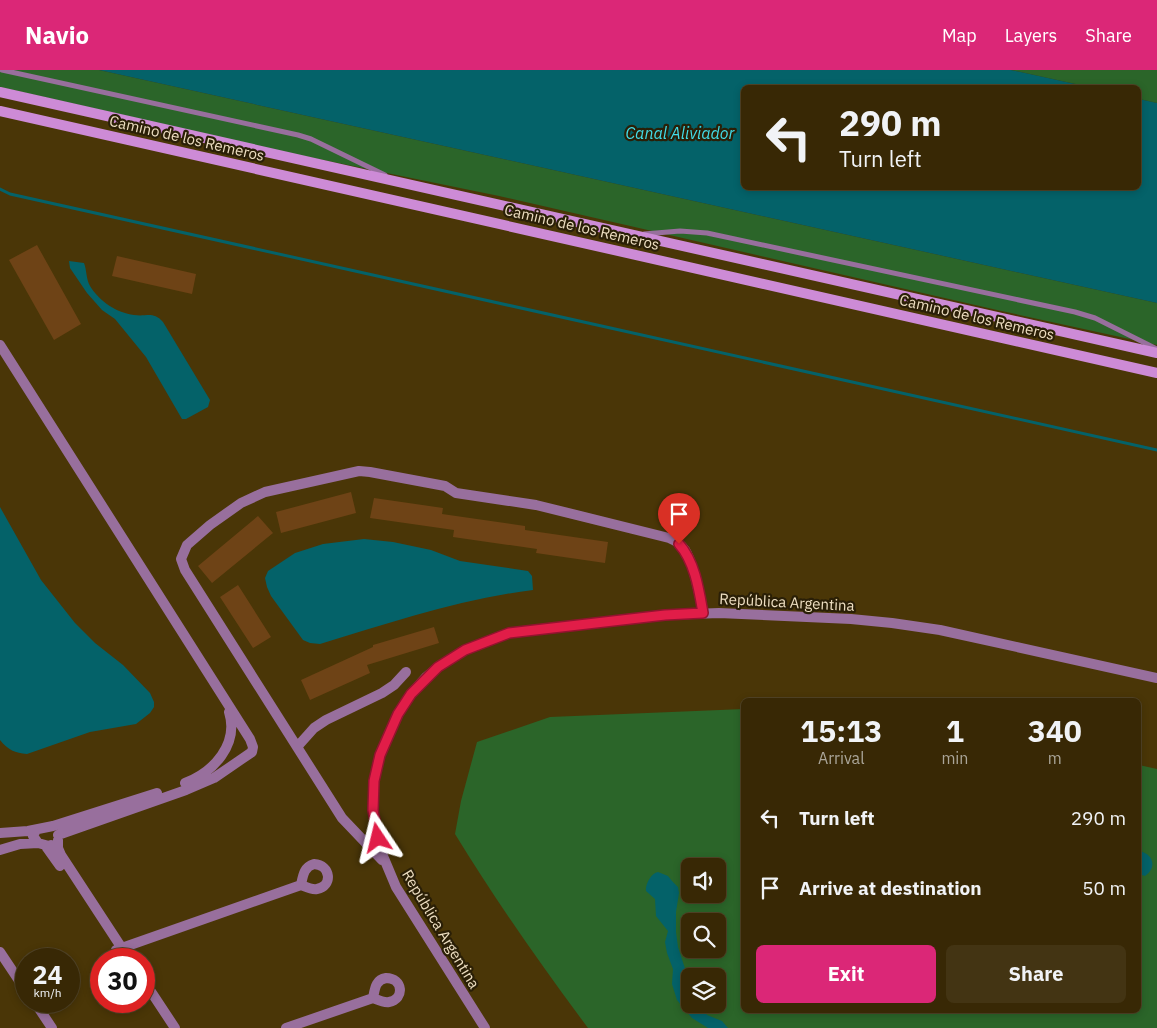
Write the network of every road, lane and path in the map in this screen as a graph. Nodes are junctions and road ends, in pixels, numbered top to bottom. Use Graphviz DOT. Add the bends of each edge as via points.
graph roads {
  1 [pos="2,70"];
  2 [pos="0,92"];
  3 [pos="0,111"];
  4 [pos="398,182"];
  5 [pos="634,235"];
  6 [pos="0,345"];
  7 [pos="1157,349"];
  8 [pos="1157,353"];
  9 [pos="1157,373"];
  10 [pos="703,613"];
  11 [pos="406,672"];
  12 [pos="1157,678"];
  13 [pos="227,704"];
  14 [pos="297,747"];
  15 [pos="36,830"];
  16 [pos="0,833"];
  17 [pos="56,833"];
  18 [pos="41,844"];
  19 [pos="0,850"];
  20 [pos="385,862"];
  21 [pos="301,885"];
  22 [pos="117,948"];
  23 [pos="118,948"];
  24 [pos="131,948"];
  25 [pos="0,952"];
  26 [pos="15,974"];
  27 [pos="155,998"];
  28 [pos="373,998"];
  29 [pos="155,1010"];
  30 [pos="42,1013"];
  31 [pos="52,1028"];
  32 [pos="167,1028"];
  33 [pos="175,1028"];
  34 [pos="286,1028"];
  35 [pos="485,1028"];
  1 -- 4 [label="lane" via="298,135"];
  2 -- 4 [label="main road, Camino de los Remeros"];
  3 -- 9 [label="main road, Camino de los Remeros"];
  4 -- 5 [label="main road, Camino de los Remeros"];
  5 -- 7 [label="lane" via="680,231 707,233 1066,310 1095,318"];
  5 -- 8 [label="main road, Camino de los Remeros"];
  6 -- 13 [label="street"];
  10 -- 12 [label="street, República Argentina" via="902,624"];
  10 -- 14 [label="street" via="686,551 669,538 536,505 456,493 445,486 370,472 359,471 265,492 241,503 210,525 187,545 181,559 205,603"];
  10 -- 20 [label="street, República Argentina" via="509,633 465,650 438,667 411,694 398,714 380,755 374,781 373,810"];
  11 -- 14 [label="street" via="382,693 314,728"];
  13 -- 17 [label="street" via="231,718 230,735 224,753 209,769 195,779"];
  13 -- 17 [label="street" via="253,746 247,757 200,784"];
  14 -- 20 [label="street" via="342,818"];
  15 -- 16 [label="street"];
  15 -- 17 [label="street"];
  15 -- 18 [label="street" via="34,836"];
  17 -- 18 [label="street" via="49,846"];
  17 -- 23 [label="street" via="61,855"];
  18 -- 19 [label="street" via="20,844"];
  18 -- 22 [label="street" via="50,850"];
  20 -- 35 [label="street, República Argentina" via="401,895"];
  21 -- 24 [label="street"];
  25 -- 26 [label="street"];
  27 -- 33 [label="street"];
  28 -- 34 [label="street"];
  29 -- 32 [label="street"];
  30 -- 31 [label="street"];
}
